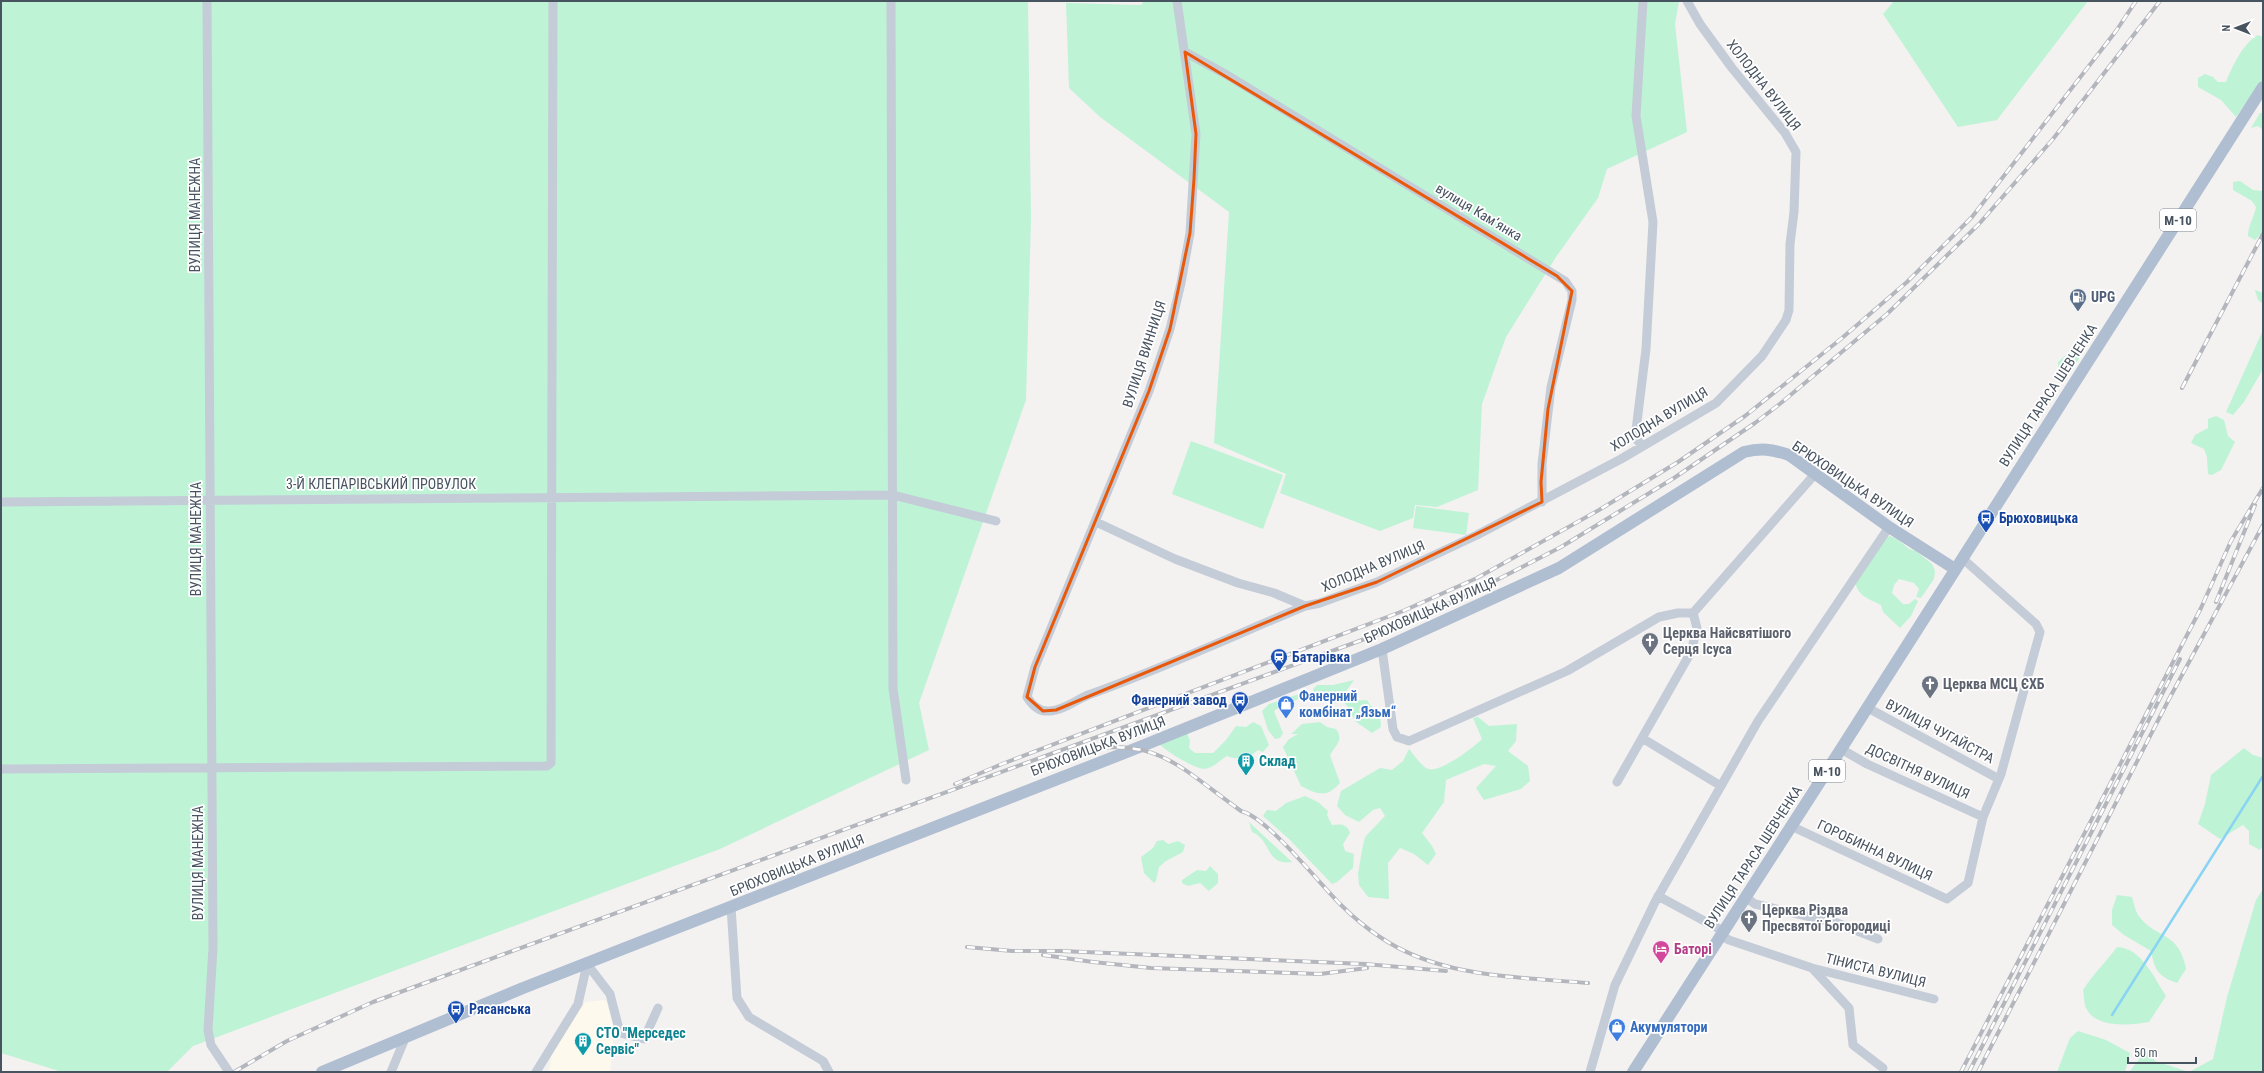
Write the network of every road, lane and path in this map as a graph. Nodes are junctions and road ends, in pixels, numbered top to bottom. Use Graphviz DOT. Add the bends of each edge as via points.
graph roads {
  1 [pos="208,1"];
  2 [pos="553,1"];
  3 [pos="891,1"];
  4 [pos="1177,1"];
  5 [pos="1643,1"];
  6 [pos="1687,1"];
  7 [pos="1185,52"];
  8 [pos="2263,87"];
  9 [pos="1642,445"];
  10 [pos="1815,474"];
  11 [pos="893,494"];
  12 [pos="551,497"];
  13 [pos="210,499"];
  14 [pos="1,502"];
  15 [pos="1542,502"];
  16 [pos="996,522"];
  17 [pos="1096,522"];
  18 [pos="1889,527"];
  19 [pos="1962,558"];
  20 [pos="1955,569"];
  21 [pos="1305,606"];
  22 [pos="1693,613"];
  23 [pos="1382,649"];
  24 [pos="1027,697"];
  25 [pos="1868,708"];
  26 [pos="1642,738"];
  27 [pos="1841,750"];
  28 [pos="212,768"];
  29 [pos="1,769"];
  30 [pos="1999,779"];
  31 [pos="906,780"];
  32 [pos="1617,782"];
  33 [pos="1721,786"];
  34 [pos="1983,817"];
  35 [pos="1792,826"];
  36 [pos="1658,896"];
  37 [pos="1744,897"];
  38 [pos="731,907"];
  39 [pos="1721,933"];
  40 [pos="1878,939"];
  41 [pos="588,964"];
  42 [pos="1812,968"];
  43 [pos="1934,999"];
  44 [pos="658,1008"];
  45 [pos="406,1036"];
  46 [pos="1883,1068"];
  47 [pos="228,1072"];
  48 [pos="322,1072"];
  49 [pos="390,1072"];
  50 [pos="536,1072"];
  51 [pos="829,1072"];
  52 [pos="1590,1072"];
  53 [pos="1633,1072"];
  1 -- 13 [label="street, ВУЛИЦЯ МАНЕЖНА"];
  2 -- 12 [label="street"];
  3 -- 11 [label="street"];
  4 -- 7 [label="street, ВУЛИЦЯ ВИННИЦЯ"];
  5 -- 9 [label="street" via="1636,116 1653,222 1646,349 1635,438"];
  6 -- 9 [label="street, ХОЛОДНА ВУЛИЦЯ" via="1700,24 1785,133 1796,152 1789,310 1786,320 1762,356 1716,403"];
  7 -- 15 [label="street, вулиця Камʼянка" via="1565,281 1572,291 1572,300 1551,387 1542,464"];
  7 -- 17 [label="street, ВУЛИЦЯ ВИННИЦЯ" via="1196,134 1190,233 1181,283 1170,330 1150,390"];
  8 -- 19 [label="main road, ВУЛИЦЯ ТАРАСА ШЕВЧЕНКА / М-10"];
  9 -- 15 [label="street, ХОЛОДНА ВУЛИЦЯ"];
  10 -- 18 [label="main road, БРЮХОВИЦЬКА ВУЛИЦЯ"];
  10 -- 22 [label="street"];
  10 -- 23 [label="main road, БРЮХОВИЦЬКА ВУЛИЦЯ" via="1789,455 1772,449 1744,452 1559,568"];
  11 -- 12 [label="street, 3-Й КЛЕПАРІВСЬКИЙ ПРОВУЛОК"];
  11 -- 16 [label="street, 3-Й КЛЕПАРІВСЬКИЙ ПРОВУЛОК"];
  11 -- 31 [label="street" via="893,688"];
  12 -- 13 [label="street, 3-Й КЛЕПАРІВСЬКИЙ ПРОВУЛОК"];
  12 -- 28 [label="street" via="551,763 548,766"];
  13 -- 14 [label="street, 3-Й КЛЕПАРІВСЬКИЙ ПРОВУЛОК"];
  13 -- 28 [label="street, ВУЛИЦЯ МАНЕЖНА"];
  15 -- 21 [label="street, ХОЛОДНА ВУЛИЦЯ" via="1376,582"];
  17 -- 21 [label="street" via="1175,559"];
  17 -- 24 [label="street, ВУЛИЦЯ ВИННИЦЯ" via="1034,667"];
  18 -- 20 [label="main road, БРЮХОВИЦЬКА ВУЛИЦЯ"];
  18 -- 33 [label="street" via="1758,721"];
  19 -- 20 [label="main road, ВУЛИЦЯ ТАРАСА ШЕВЧЕНКА / М-10"];
  19 -- 30 [label="street" via="2036,624 2040,632"];
  20 -- 25 [label="main road, ВУЛИЦЯ ТАРАСА ШЕВЧЕНКА / М-10"];
  21 -- 24 [label="street, ХОЛОДНА ВУЛИЦЯ" via="1056,710 1043,711 1031,704"];
  22 -- 23 [label="street" via="1659,617 1567,671 1409,741 1397,737 1393,729"];
  22 -- 26 [label="street" via="1697,628 1691,652"];
  23 -- 38 [label="main road, БРЮХОВИЦЬКА ВУЛИЦЯ"];
  25 -- 27 [label="main road, ВУЛИЦЯ ТАРАСА ШЕВЧЕНКА / М-10"];
  25 -- 30 [label="street, ВУЛИЦЯ ЧУГАЙСТРА"];
  26 -- 32 [label="street"];
  26 -- 33 [label="street"];
  27 -- 34 [label="street, ДОСВІТНЯ ВУЛИЦЯ"];
  27 -- 35 [label="main road, ВУЛИЦЯ ТАРАСА ШЕВЧЕНКА / М-10"];
  28 -- 29 [label="street"];
  28 -- 47 [label="street, ВУЛИЦЯ МАНЕЖНА" via="213,948 208,1030 211,1045"];
  30 -- 34 [label="street"];
  33 -- 36 [label="street"];
  34 -- 35 [label="street, ГОРОБИННА ВУЛИЦЯ" via="1968,883 1947,899"];
  35 -- 37 [label="main road, ВУЛИЦЯ ТАРАСА ШЕВЧЕНКА / М-10"];
  36 -- 39 [label="street, ТІНИСТА ВУЛИЦЯ"];
  36 -- 52 [label="street" via="1615,986"];
  37 -- 39 [label="main road, ВУЛИЦЯ ТАРАСА ШЕВЧЕНКА / М-10"];
  37 -- 40 [label="street" via="1756,904 1837,923"];
  38 -- 41 [label="main road, БРЮХОВИЦЬКА ВУЛИЦЯ"];
  38 -- 51 [label="street" via="737,998 749,1017 824,1061"];
  39 -- 42 [label="street, ТІНИСТА ВУЛИЦЯ" via="1729,940"];
  39 -- 53 [label="main road, ВУЛИЦЯ ТАРАСА ШЕВЧЕНКА / М-10"];
  41 -- 44 [label="street" via="610,994 620,1033 644,1039"];
  41 -- 45 [label="main road, БРЮХОВИЦЬКА ВУЛИЦЯ"];
  41 -- 50 [label="street" via="578,1004"];
  42 -- 43 [label="street, ТІНИСТА ВУЛИЦЯ"];
  42 -- 46 [label="street, ТІНИСТА ВУЛИЦЯ" via="1848,1008 1853,1046"];
  45 -- 48 [label="main road, БРЮХОВИЦЬКА ВУЛИЦЯ"];
  45 -- 49 [label="street"];
}
